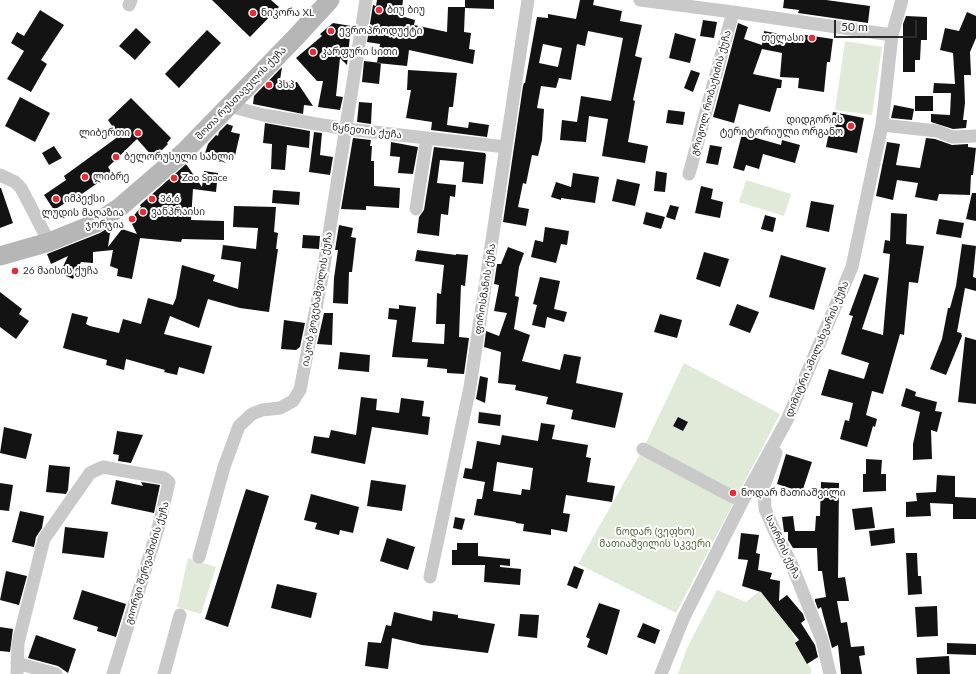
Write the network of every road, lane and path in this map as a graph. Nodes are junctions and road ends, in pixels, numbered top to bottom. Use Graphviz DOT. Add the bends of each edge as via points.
graph roads {
  1 [pos="330,0"];
  2 [pos="366,0"];
  3 [pos="528,0"];
  4 [pos="640,0"];
  5 [pos="902,0"];
  6 [pos="666,1"];
  7 [pos="733,12"];
  8 [pos="892,35"];
  9 [pos="229,106"];
  10 [pos="882,125"];
  11 [pos="347,129"];
  12 [pos="976,136"];
  13 [pos="427,138"];
  14 [pos="506,147"];
  15 [pos="689,174"];
  16 [pos="0,175"];
  17 [pos="416,210"];
  18 [pos="49,242"];
  19 [pos="0,256"];
  20 [pos="787,420"];
  21 [pos="643,449"];
  22 [pos="743,500"];
  23 [pos="199,557"];
  24 [pos="430,577"];
  25 [pos="180,615"];
  26 [pos="17,669"];
  27 [pos="56,674"];
  28 [pos="113,674"];
  29 [pos="164,674"];
  30 [pos="661,674"];
  31 [pos="830,674"];
  1 -- 9 [label="main road, შოთა რუსთაველის ქუჩა"];
  2 -- 11 [label="street, იაკობ გოგებაშვილის ქუჩა" via="360,25"];
  3 -- 14 [label="street, ფიროსმანის ქუჩა"];
  4 -- 6 [label="street"];
  5 -- 8 [label="street, დიმიტრი ამილახვარის ქუჩა"];
  6 -- 7 [label="street"];
  7 -- 8 [label="street"];
  7 -- 15 [label="street, გრიგოლ რობაქიძის ქუჩა"];
  8 -- 10 [label="street, დიმიტრი ამილახვარის ქუჩა"];
  9 -- 11 [label="street, წყნეთის ქუჩა" via="263,115"];
  9 -- 18 [label="main road, შოთა რუსთაველის ქუჩა" via="185,151 120,208 96,222"];
  10 -- 12 [label="street" via="937,131 952,137"];
  10 -- 20 [label="street, დიმიტრი ამილახვარის ქუჩა" via="852,267"];
  11 -- 13 [label="street, წყნეთის ქუჩა"];
  11 -- 23 [label="street, იაკობ გოგებაშვილის ქუჩა" via="300,390 293,401 280,408 252,414 239,426"];
  13 -- 14 [label="street, წყნეთის ქუჩა"];
  13 -- 17 [label="street"];
  14 -- 24 [label="street, ფიროსმანის ქუჩა" via="470,387"];
  16 -- 18 [label="street" via="21,188"];
  18 -- 19 [label="main road, შოთა რუსთაველის ქუჩა"];
  20 -- 22 [label="street, დიმიტრი ამილახვარის ქუჩა"];
  20 -- 31 [label="street, საირმის ქუჩა" via="764,486 764,500 775,532 792,563 822,640"];
  21 -- 22 [label="street"];
  22 -- 30 [label="street, დიმიტრი ამილახვარის ქუჩა" via="684,617"];
  25 -- 29 [label="street"];
  26 -- 27 [label="street"];
  26 -- 28 [label="street, გიორგი შერვაშიძის ქუჩა" via="18,643 44,539 90,473 103,467 140,472 164,478 169,482 159,525"];
}
